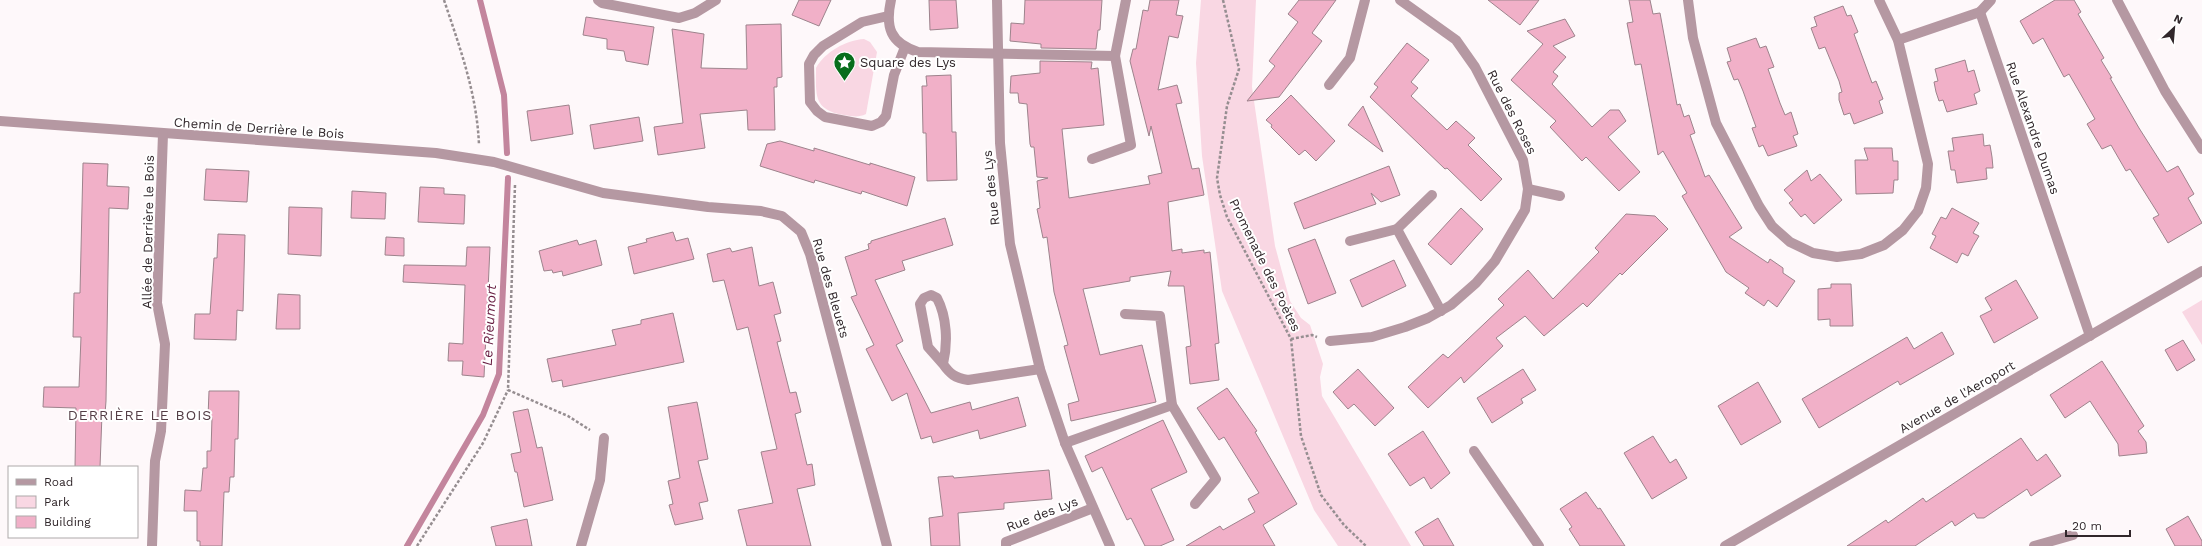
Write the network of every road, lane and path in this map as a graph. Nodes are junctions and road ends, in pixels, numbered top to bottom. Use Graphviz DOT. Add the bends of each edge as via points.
graph roads {
  1 [pos="444,0"];
  2 [pos="598,0"];
  3 [pos="716,0"];
  4 [pos="891,0"];
  5 [pos="997,0"];
  6 [pos="1126,0"];
  7 [pos="1223,0"];
  8 [pos="1365,0"];
  9 [pos="1400,0"];
  10 [pos="1688,0"];
  11 [pos="1879,0"];
  12 [pos="1991,0"];
  13 [pos="2117,0"];
  14 [pos="1980,12"];
  15 [pos="888,16"];
  16 [pos="1898,40"];
  17 [pos="905,48"];
  18 [pos="998,53"];
  19 [pos="1114,56"];
  20 [pos="1329,85"];
  21 [pos="0,121"];
  22 [pos="164,134"];
  23 [pos="2202,149"];
  24 [pos="1092,159"];
  25 [pos="479,160"];
  26 [pos="515,168"];
  27 [pos="1528,190"];
  28 [pos="1432,195"];
  29 [pos="1560,196"];
  30 [pos="1397,230"];
  31 [pos="1350,241"];
  32 [pos="2202,271"];
  33 [pos="1441,311"];
  34 [pos="1125,314"];
  35 [pos="2090,336"];
  36 [pos="1291,339"];
  37 [pos="1330,341"];
  38 [pos="943,364"];
  39 [pos="1040,369"];
  40 [pos="508,390"];
  41 [pos="1172,405"];
  42 [pos="604,438"];
  43 [pos="1065,443"];
  44 [pos="1474,451"];
  45 [pos="1195,504"];
  46 [pos="1093,508"];
  47 [pos="2073,535"];
  48 [pos="152,546"];
  49 [pos="417,546"];
  50 [pos="581,546"];
  51 [pos="887,546"];
  52 [pos="1006,546"];
  53 [pos="1110,546"];
  54 [pos="1366,546"];
  55 [pos="1539,546"];
  56 [pos="1725,546"];
  57 [pos="2034,546"];
  1 -- 25 [label="path" via="467,68 478,118"];
  2 -- 3 [label="street" via="602,3 679,18 695,13"];
  4 -- 15 [label="street"];
  5 -- 18 [label="street, Rue des Lys"];
  6 -- 19 [label="street"];
  7 -- 36 [label="path, Promenade des Poètes" via="1239,69 1227,106 1217,178 1220,195 1228,217"];
  8 -- 20 [label="street" via="1350,58"];
  9 -- 27 [label="street, Rue des Roses" via="1456,40 1512,136 1523,160"];
  10 -- 16 [label="street" via="1693,38 1716,123 1772,226 1790,242 1813,253 1837,257 1872,250 1884,245 1903,230 1918,211 1926,188 1928,164"];
  11 -- 16 [label="street"];
  12 -- 14 [label="street"];
  13 -- 23 [label="street" via="2165,90"];
  14 -- 16 [label="street"];
  14 -- 35 [label="street, Rue Alexandre Dumas"];
  15 -- 17 [label="street" via="894,38"];
  15 -- 17 [label="street" via="862,22 823,46 814,55 809,64 810,102 825,117 872,126 881,122 886,116 894,75"];
  17 -- 18 [label="street" via="918,52"];
  18 -- 19 [label="street"];
  18 -- 39 [label="street, Rue des Lys" via="1000,143 1010,244"];
  19 -- 24 [label="street" via="1131,145"];
  21 -- 22 [label="street, Chemin de Derrière le Bois"];
  22 -- 25 [label="street, Chemin de Derrière le Bois" via="436,153"];
  22 -- 48 [label="street, Allée de Derrière le Bois" via="156,303 165,344 161,431 155,461"];
  25 -- 26 [label="street, Chemin de Derrière le Bois"];
  26 -- 40 [label="path"];
  26 -- 51 [label="street, Rue des Bleuets" via="603,193 708,207 761,211 782,216 801,232 812,260"];
  27 -- 29 [label="street"];
  27 -- 33 [label="street, Rue des Roses" via="1525,210 1495,261 1476,283"];
  28 -- 30 [label="street"];
  30 -- 31 [label="street"];
  30 -- 33 [label="street"];
  32 -- 35 [label="street, Avenue de l'Aeroport"];
  33 -- 37 [label="street, Rue des Roses" via="1416,324 1372,337"];
  34 -- 41 [label="street" via="1160,316"];
  35 -- 56 [label="street, Avenue de l'Aeroport"];
  36 -- 37 [label="path" via="1312,335"];
  36 -- 54 [label="path, Promenade des Poètes" via="1301,436 1321,495 1344,526"];
  38 -- 38 [label="street" via="928,347 920,304 924,298 931,295 941,304 947,346"];
  38 -- 39 [label="street" via="956,378 968,380"];
  39 -- 43 [label="street, Rue des Lys"];
  40 -- 42 [label="path" via="568,416"];
  40 -- 49 [label="path" via="483,443"];
  41 -- 43 [label="street"];
  41 -- 45 [label="street" via="1216,479"];
  42 -- 50 [label="street" via="600,480"];
  43 -- 46 [label="street, Rue des Lys"];
  44 -- 55 [label="street"];
  46 -- 52 [label="street, Rue des Lys" via="1006,542"];
  46 -- 53 [label="street, Rue des Lys"];
  47 -- 57 [label="street"];
}
